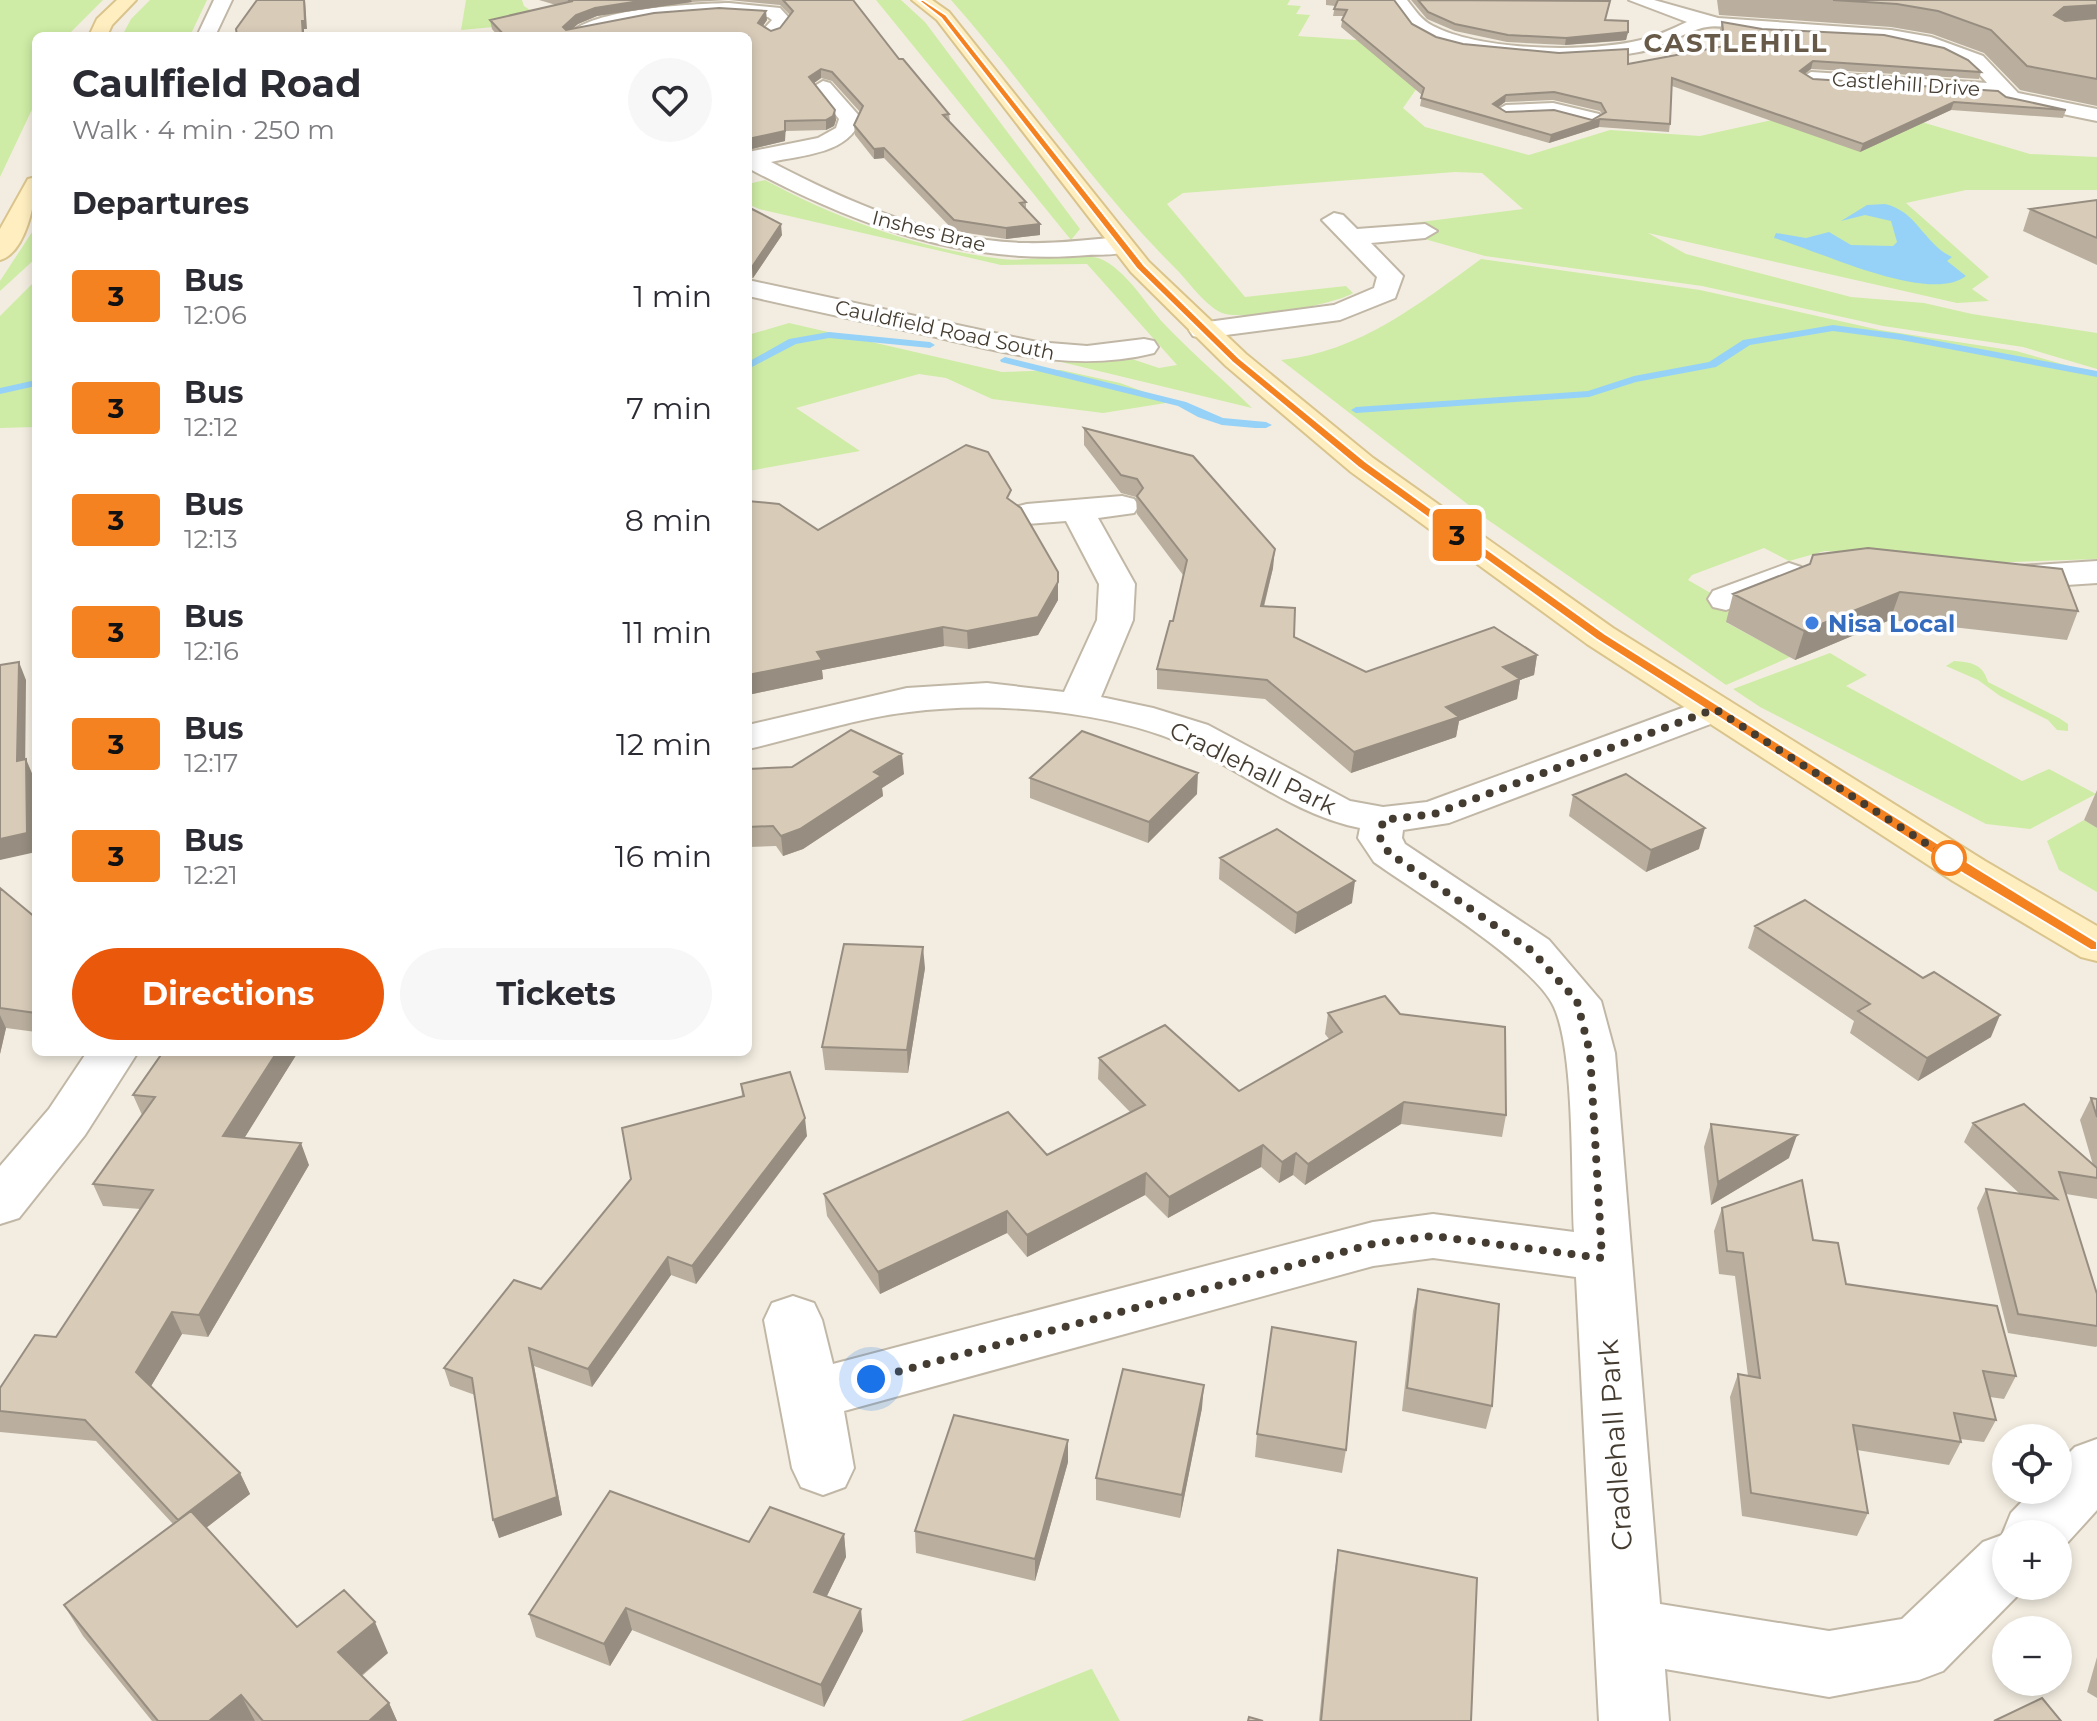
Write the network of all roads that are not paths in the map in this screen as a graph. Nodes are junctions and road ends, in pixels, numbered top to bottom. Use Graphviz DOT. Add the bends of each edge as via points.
graph roads {
  1 [pos="127,0"];
  2 [pos="223,0"];
  3 [pos="921,0"];
  4 [pos="1398,0"];
  5 [pos="1638,0"];
  6 [pos="1867,11"];
  7 [pos="1706,20"];
  8 [pos="100,32"];
  9 [pos="208,32"];
  10 [pos="586,32"];
  11 [pos="794,32"];
  12 [pos="1865,35"];
  13 [pos="1811,78"];
  14 [pos="799,89"];
  15 [pos="2001,90"];
  16 [pos="1506,111"];
  17 [pos="2097,115"];
  18 [pos="1591,119"];
  19 [pos="752,158"];
  20 [pos="752,161"];
  21 [pos="32,192"];
  22 [pos="1425,231"];
  23 [pos="1121,245"];
  24 [pos="0,252"];
  25 [pos="752,289"];
  26 [pos="1118,318"];
  27 [pos="1203,330"];
  28 [pos="1122,506"];
  29 [pos="1077,510"];
  30 [pos="1027,514"];
  31 [pos="1819,567"];
  32 [pos="1974,574"];
  33 [pos="2096,574"];
  34 [pos="1726,599"];
  35 [pos="1078,705"];
  36 [pos="1715,709"];
  37 [pos="752,736"];
  38 [pos="1383,820"];
  39 [pos="2097,946"];
  40 [pos="110,1056"];
  41 [pos="0,1203"];
  42 [pos="1602,1258"];
  43 [pos="793,1320"];
  44 [pos="811,1395"];
  45 [pos="2097,1466"];
  46 [pos="823,1468"];
  47 [pos="2047,1520"];
  48 [pos="1992,1577"];
  49 [pos="1628,1631"];
  50 [pos="1634,1721"];
  1 -- 8 [label="street"];
  2 -- 9 [label="street"];
  3 -- 23 [label="street" via="943,16"];
  4 -- 7 [label="street" via="1426,30 1564,61 1635,47"];
  5 -- 7 [label="street, Castlehill Drive"];
  6 -- 12 [label="street"];
  7 -- 12 [label="street, Castlehill Drive"];
  10 -- 11 [label="street" via="610,23 721,8 774,12 782,20 764,31"];
  12 -- 15 [label="street, Castlehill Drive" via="1968,56 1988,67"];
  13 -- 15 [label="street, Castlehill Drive"];
  14 -- 19 [label="street, Inshes Brae" via="834,85 850,118 846,131 825,143"];
  15 -- 17 [label="street, Castlehill Drive" via="2029,103"];
  16 -- 18 [label="street" via="1556,101"];
  20 -- 23 [label="street, Inshes Brae" via="832,203 980,246 1039,250"];
  21 -- 24 [label="street"];
  22 -- 27 [label="street" via="1344,229 1390,276 1386,292 1374,300 1340,312"];
  23 -- 27 [label="street"];
  25 -- 26 [label="street, Cauldfield Road South" via="1037,351 1153,355"];
  27 -- 36 [label="street" via="1374,474 1543,599"];
  28 -- 29 [label="street"];
  29 -- 30 [label="street"];
  29 -- 35 [label="street" via="1117,584 1115,620"];
  31 -- 34 [label="street"];
  32 -- 33 [label="street"];
  35 -- 37 [label="street, Cradlehall Park" via="987,695 907,700"];
  35 -- 38 [label="street, Cradlehall Park" via="1139,716 1194,734 1337,811"];
  36 -- 38 [label="street, Cradlehall Park" via="1434,814"];
  36 -- 39 [label="street"];
  38 -- 42 [label="street, Cradlehall Park" via="1380,838 1389,853 1532,951 1577,1001 1590,1053"];
  40 -- 41 [label="street" via="67,1122"];
  42 -- 44 [label="street" via="1433,1236 1373,1244"];
  42 -- 49 [label="street, Cradlehall Park"];
  43 -- 44 [label="street"];
  44 -- 46 [label="street"];
  45 -- 47 [label="street"];
  48 -- 49 [label="street" via="1919,1648 1829,1664"];
  49 -- 50 [label="street, Cradlehall Park"];
}
